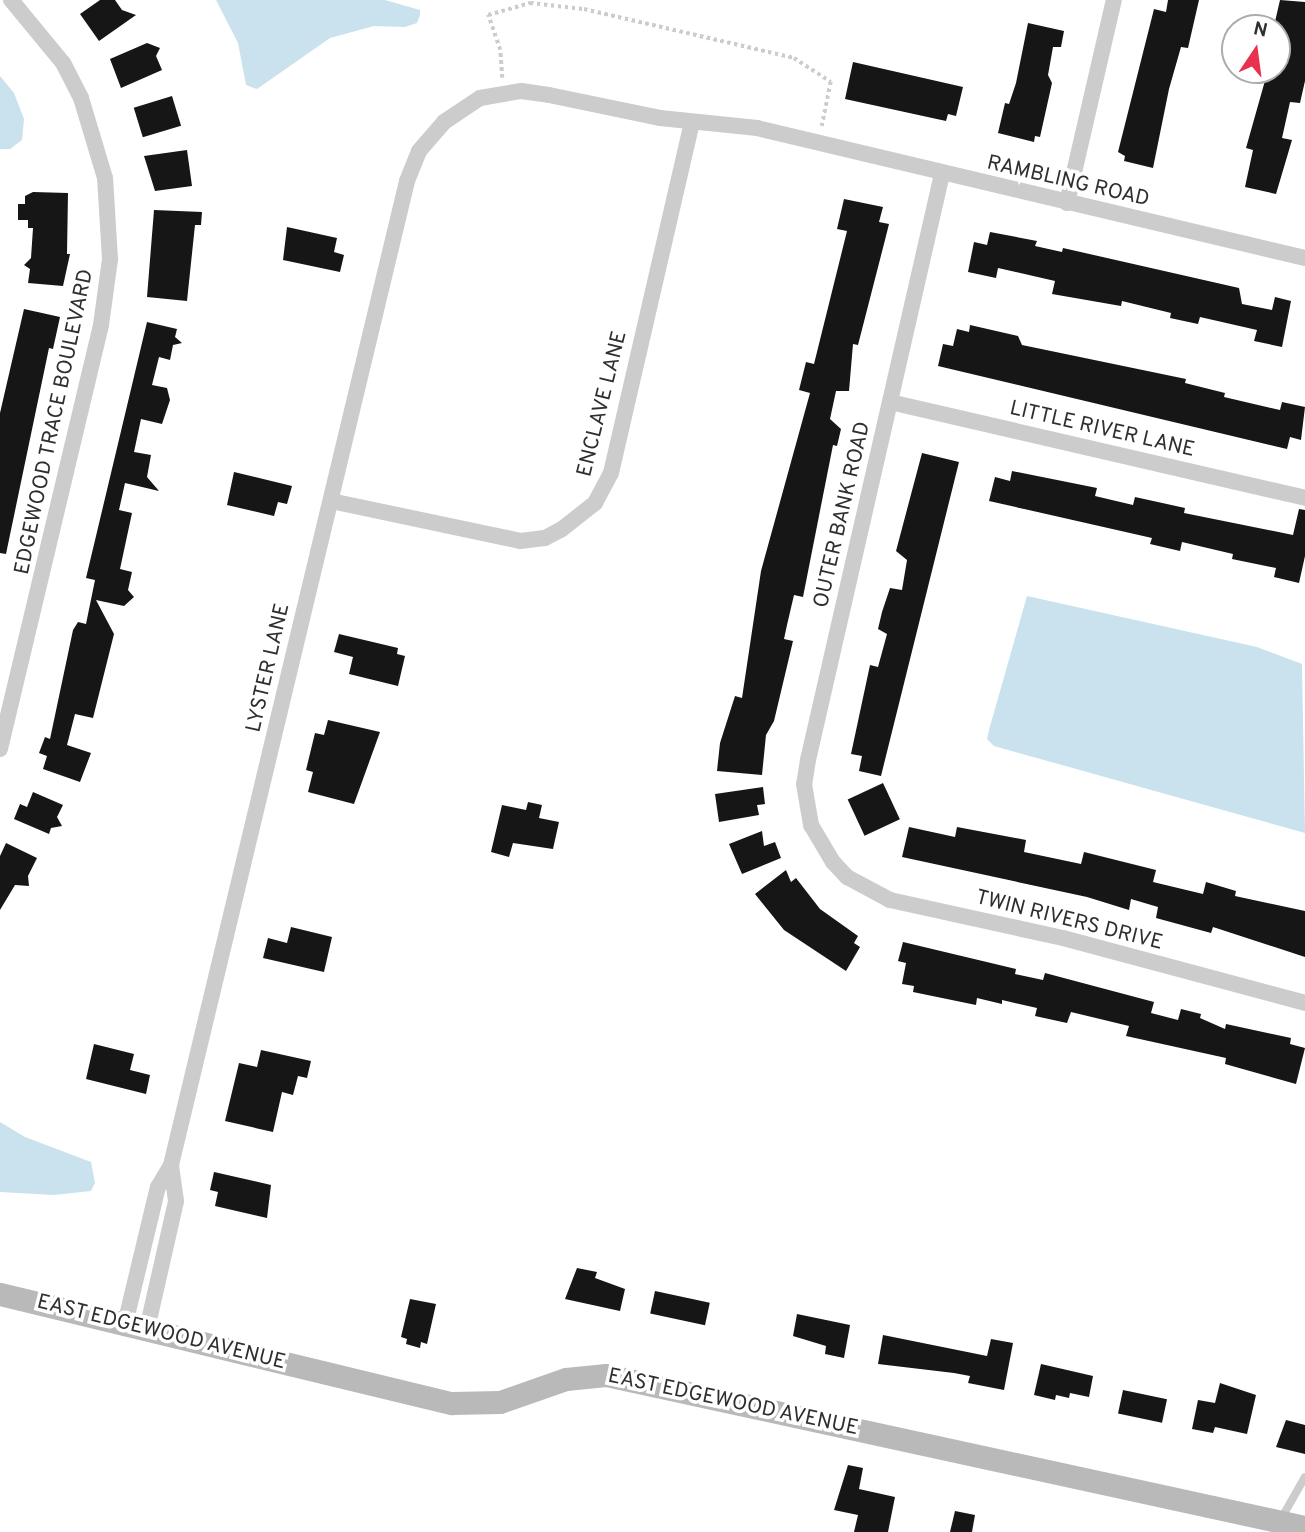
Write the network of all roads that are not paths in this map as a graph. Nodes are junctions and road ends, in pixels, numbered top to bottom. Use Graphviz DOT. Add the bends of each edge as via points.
graph roads {
  1 [pos="11,0"];
  2 [pos="1114,0"];
  3 [pos="503,94"];
  4 [pos="692,122"];
  5 [pos="942,174"];
  6 [pos="1067,203"];
  7 [pos="1305,258"];
  8 [pos="890,402"];
  9 [pos="1305,498"];
  10 [pos="331,501"];
  11 [pos="0,749"];
  12 [pos="832,862"];
  13 [pos="1305,1003"];
  14 [pos="172,1165"];
  15 [pos="0,1294"];
  16 [pos="125,1324"];
  17 [pos="147,1329"];
  18 [pos="1305,1477"];
  19 [pos="1280,1521"];
  20 [pos="1305,1527"];
  1 -- 11 [label="street, EDGEWOOD TRACE BOULEVARD" via="63,63 81,98 104,178 110,259 101,325"];
  2 -- 6 [label="street"];
  3 -- 4 [label="street, RAMBLING ROAD" via="550,94"];
  3 -- 10 [label="street, LYSTER LANE" via="480,97 444,122 419,152 407,181"];
  4 -- 5 [label="street, RAMBLING ROAD" via="757,128"];
  4 -- 10 [label="street, ENCLAVE LANE" via="611,473 595,503 562,530 520,541"];
  5 -- 6 [label="street, RAMBLING ROAD"];
  5 -- 8 [label="street, OUTER BANK ROAD"];
  6 -- 7 [label="street, RAMBLING ROAD"];
  8 -- 9 [label="street, LITTLE RIVER LANE"];
  8 -- 12 [label="street, OUTER BANK ROAD" via="804,784 811,825"];
  10 -- 14 [label="street, LYSTER LANE"];
  12 -- 13 [label="street, TWIN RIVERS DRIVE" via="848,877 890,900 1063,938"];
  14 -- 16 [label="street, LYSTER LANE" via="158,1187"];
  14 -- 17 [label="street, LYSTER LANE" via="176,1201"];
  15 -- 16 [label="main road, EAST EDGEWOOD AVENUE"];
  16 -- 17 [label="main road, EAST EDGEWOOD AVENUE"];
  17 -- 19 [label="main road, EAST EDGEWOOD AVENUE" via="452,1403 500,1402 580,1376 621,1378"];
  18 -- 19 [label="lane"];
  19 -- 20 [label="main road, EAST EDGEWOOD AVENUE"];
}
